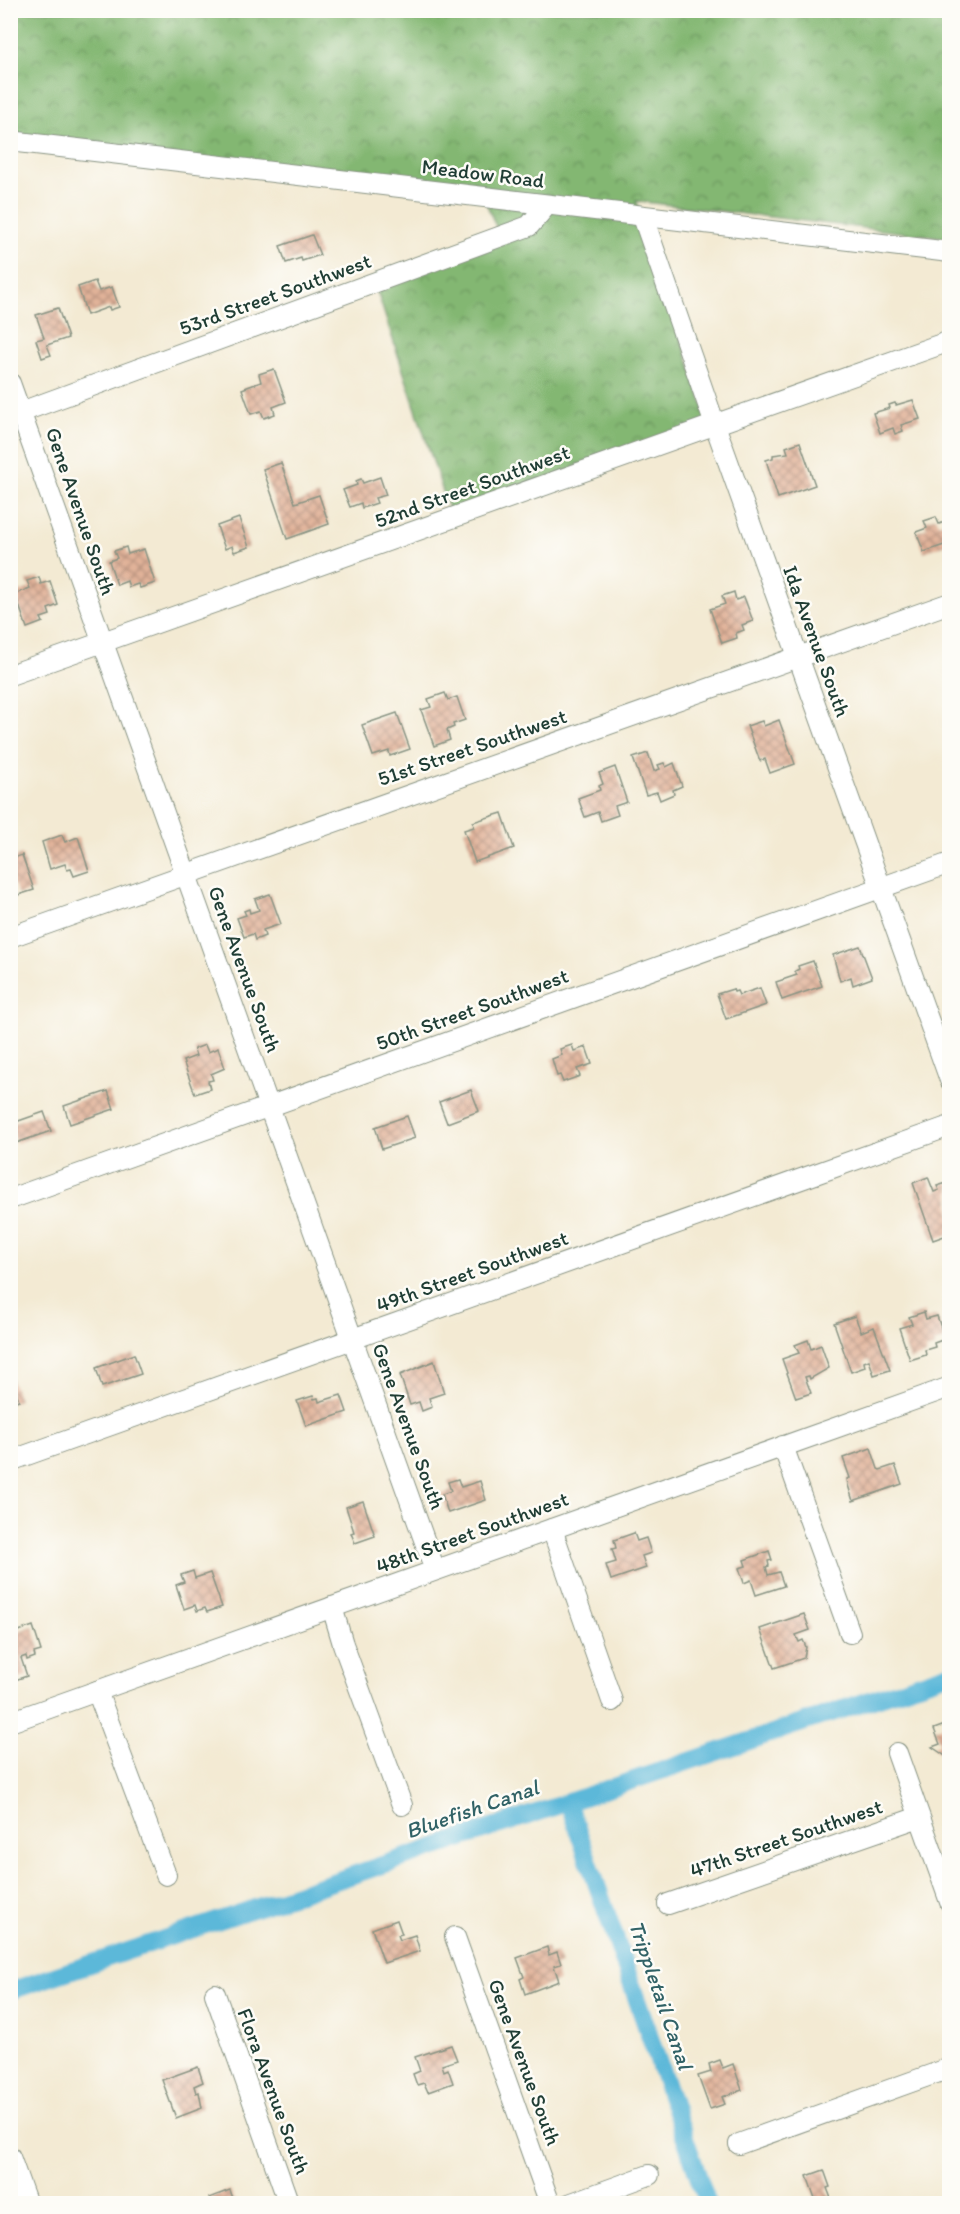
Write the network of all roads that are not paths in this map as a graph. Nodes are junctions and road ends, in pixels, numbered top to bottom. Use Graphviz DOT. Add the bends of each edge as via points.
graph roads {
  1 [pos="10,141"];
  2 [pos="547,205"];
  3 [pos="643,217"];
  4 [pos="950,252"];
  5 [pos="950,341"];
  6 [pos="10,383"];
  7 [pos="16,414"];
  8 [pos="715,425"];
  9 [pos="950,603"];
  10 [pos="102,642"];
  11 [pos="798,657"];
  12 [pos="10,675"];
  13 [pos="950,863"];
  14 [pos="186,874"];
  15 [pos="880,888"];
  16 [pos="10,938"];
  17 [pos="950,1080"];
  18 [pos="269,1107"];
  19 [pos="950,1126"];
  20 [pos="10,1199"];
  21 [pos="353,1340"];
  22 [pos="950,1387"];
  23 [pos="783,1446"];
  24 [pos="10,1461"];
  25 [pos="552,1529"];
  26 [pos="435,1570"];
  27 [pos="332,1607"];
  28 [pos="850,1633"];
  29 [pos="98,1691"];
  30 [pos="612,1701"];
  31 [pos="10,1722"];
  32 [pos="897,1753"];
  33 [pos="402,1805"];
  34 [pos="919,1817"];
  35 [pos="166,1875"];
  36 [pos="950,1902"];
  37 [pos="668,1904"];
  38 [pos="455,1937"];
  39 [pos="214,1994"];
  40 [pos="950,2068"];
  41 [pos="740,2144"];
  42 [pos="10,2157"];
  43 [pos="649,2175"];
  44 [pos="27,2204"];
  45 [pos="289,2204"];
  46 [pos="550,2204"];
  47 [pos="569,2204"];
  1 -- 2 [label="street, Meadow Road"];
  2 -- 3 [label="street, Meadow Road"];
  2 -- 7 [label="street, 53rd Street Southwest" via="529,226"];
  3 -- 4 [label="street, Meadow Road"];
  3 -- 8 [label="street, Ida Avenue South"];
  5 -- 8 [label="street, 52nd Street Southwest"];
  6 -- 7 [label="street, Gene Avenue South"];
  7 -- 10 [label="street, Gene Avenue South"];
  8 -- 10 [label="street, 52nd Street Southwest"];
  8 -- 11 [label="street, Ida Avenue South"];
  9 -- 11 [label="street, 51st Street Southwest"];
  10 -- 12 [label="street, 52nd Street Southwest"];
  10 -- 14 [label="street, Gene Avenue South"];
  11 -- 14 [label="street, 51st Street Southwest"];
  11 -- 15 [label="street, Ida Avenue South"];
  13 -- 15 [label="street, 50th Street Southwest"];
  14 -- 16 [label="street, 51st Street Southwest"];
  14 -- 18 [label="street, Gene Avenue South"];
  15 -- 17 [label="street, Ida Avenue South"];
  15 -- 18 [label="street, 50th Street Southwest"];
  18 -- 20 [label="street, 50th Street Southwest"];
  18 -- 21 [label="street, Gene Avenue South"];
  19 -- 21 [label="street, 49th Street Southwest"];
  21 -- 24 [label="street, 49th Street Southwest"];
  21 -- 26 [label="street, Gene Avenue South"];
  22 -- 23 [label="street, 48th Street Southwest"];
  23 -- 25 [label="street, 48th Street Southwest"];
  23 -- 28 [label="street"];
  25 -- 26 [label="street, 48th Street Southwest"];
  25 -- 30 [label="street"];
  26 -- 27 [label="street, 48th Street Southwest"];
  27 -- 29 [label="street, 48th Street Southwest"];
  27 -- 33 [label="street"];
  29 -- 31 [label="street, 48th Street Southwest"];
  29 -- 35 [label="street"];
  32 -- 34 [label="street"];
  34 -- 36 [label="street"];
  34 -- 37 [label="street, 47th Street Southwest"];
  38 -- 46 [label="street, Gene Avenue South"];
  39 -- 45 [label="street, Flora Avenue South"];
  40 -- 41 [label="street"];
  42 -- 44 [label="street"];
  43 -- 47 [label="street"];
}
